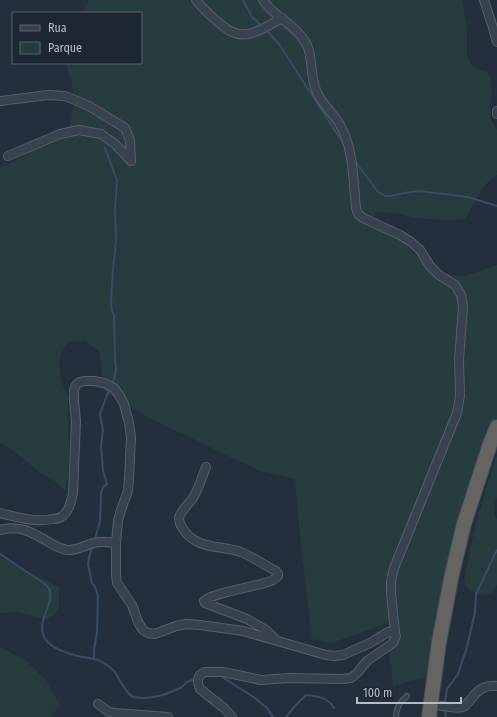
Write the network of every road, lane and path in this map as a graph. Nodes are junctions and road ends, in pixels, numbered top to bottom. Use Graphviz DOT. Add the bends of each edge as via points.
graph roads {
  1 [pos="196,0"];
  2 [pos="263,0"];
  3 [pos="484,0"];
  4 [pos="282,18"];
  5 [pos="497,42"];
  6 [pos="0,101"];
  7 [pos="8,156"];
  8 [pos="497,427"];
  9 [pos="206,467"];
  10 [pos="0,513"];
  11 [pos="0,530"];
  12 [pos="116,543"];
  13 [pos="395,633"];
  14 [pos="276,641"];
  15 [pos="497,686"];
  16 [pos="407,696"];
  17 [pos="98,704"];
  18 [pos="430,710"];
  19 [pos="168,717"];
  20 [pos="232,717"];
  21 [pos="396,717"];
  1 -- 4 [label="street" via="219,22 240,34 249,34"];
  2 -- 4 [label="street"];
  3 -- 5 [label="street"];
  4 -- 13 [label="street" via="300,32 307,44 315,89 321,102 340,125 347,143 352,161 358,214 411,242 420,250 430,266 455,285 461,295 463,306 459,360 460,396 457,412 394,568 391,594"];
  6 -- 7 [label="street" via="48,95 65,96 89,106 125,128 130,140 130,161 115,144 101,134 79,130 60,134"];
  8 -- 18 [label="highway" via="464,524 452,574"];
  9 -- 14 [label="street" via="194,497 179,518 183,529 196,541 241,552 276,571 278,576 274,580 219,594 204,601 252,622 266,630"];
  10 -- 12 [label="street" via="28,520 46,521 60,518 66,512 73,493 76,421 74,390 80,382 104,383 114,388 124,404 131,437 128,491 118,521"];
  11 -- 12 [label="street" via="21,528 66,550 95,542"];
  12 -- 14 [label="street" via="117,583 132,605 143,630 155,634 176,626 200,624 257,634"];
  13 -- 14 [label="street" via="388,632 343,655 334,656"];
  13 -- 20 [label="street" via="393,643 367,661 351,678 260,680 223,672 205,672 200,675 200,689"];
  15 -- 18 [label="street" via="487,686 480,690 461,708"];
  16 -- 21 [label="lane" via="397,707"];
  17 -- 19 [label="street" via="114,714"];
}
